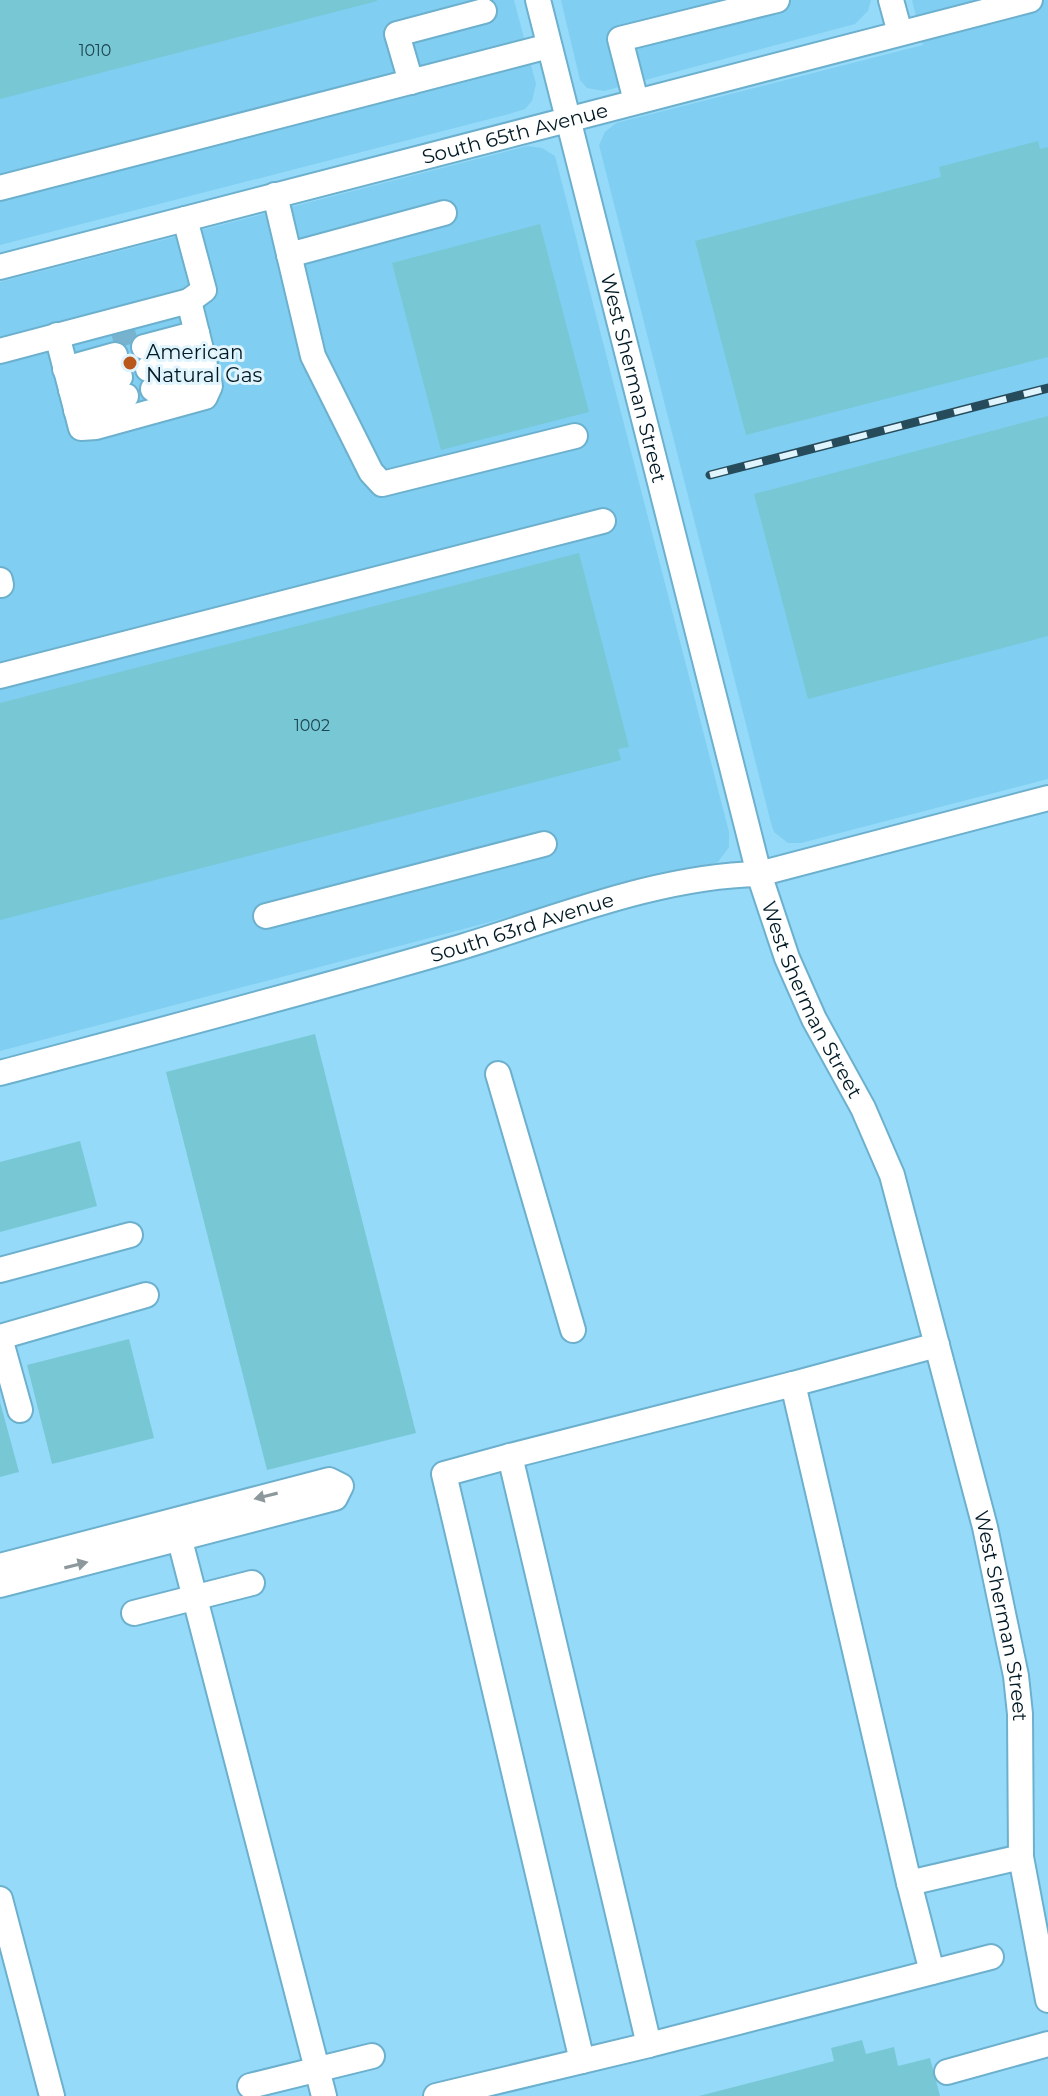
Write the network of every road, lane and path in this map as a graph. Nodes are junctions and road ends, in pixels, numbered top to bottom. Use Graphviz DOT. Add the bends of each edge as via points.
graph roads {
  1 [pos="538,0"];
  2 [pos="777,0"];
  3 [pos="891,0"];
  4 [pos="1030,0"];
  5 [pos="484,11"];
  6 [pos="900,33"];
  7 [pos="549,46"];
  8 [pos="411,82"];
  9 [pos="636,101"];
  10 [pos="566,118"];
  11 [pos="0,188"];
  12 [pos="275,195"];
  13 [pos="444,213"];
  14 [pos="185,219"];
  15 [pos="289,255"];
  16 [pos="0,267"];
  17 [pos="198,336"];
  18 [pos="0,351"];
  19 [pos="66,371"];
  20 [pos="575,436"];
  21 [pos="603,521"];
  22 [pos="0,676"];
  23 [pos="1048,798"];
  24 [pos="544,844"];
  25 [pos="759,874"];
  26 [pos="266,916"];
  27 [pos="0,1073"];
  28 [pos="498,1074"];
  29 [pos="130,1235"];
  30 [pos="0,1270"];
  31 [pos="146,1295"];
  32 [pos="573,1330"];
  33 [pos="0,1338"];
  34 [pos="937,1345"];
  35 [pos="793,1384"];
  36 [pos="20,1410"];
  37 [pos="510,1456"];
  38 [pos="176,1529"];
  39 [pos="0,1566"];
  40 [pos="252,1583"];
  41 [pos="0,1585"];
  42 [pos="194,1597"];
  43 [pos="134,1613"];
  44 [pos="1021,1857"];
  45 [pos="909,1883"];
  46 [pos="0,1899"];
  47 [pos="991,1957"];
  48 [pos="932,1972"];
  49 [pos="1048,2000"];
  50 [pos="1048,2044"];
  51 [pos="649,2045"];
  52 [pos="372,2056"];
  53 [pos="582,2061"];
  54 [pos="317,2069"];
  55 [pos="947,2072"];
  56 [pos="250,2086"];
  57 [pos="52,2096"];
  58 [pos="324,2096"];
  59 [pos="436,2096"];
  1 -- 7 [label="street, West Sherman Street"];
  2 -- 9 [label="street" via="620,39"];
  3 -- 6 [label="street"];
  4 -- 6 [label="street, South 65th Avenue"];
  5 -- 8 [label="street" via="397,34"];
  6 -- 9 [label="street, South 65th Avenue"];
  7 -- 8 [label="street"];
  7 -- 10 [label="street, West Sherman Street"];
  8 -- 11 [label="street"];
  9 -- 10 [label="street, South 65th Avenue"];
  10 -- 12 [label="street, South 65th Avenue"];
  10 -- 25 [label="street, West Sherman Street"];
  12 -- 14 [label="street, South 65th Avenue"];
  12 -- 15 [label="street"];
  13 -- 15 [label="street"];
  14 -- 16 [label="street, South 65th Avenue"];
  14 -- 17 [label="street" via="204,290"];
  15 -- 20 [label="street" via="313,356 382,484"];
  17 -- 17 [label="street" via="146,358"];
  17 -- 19 [label="street"];
  17 -- 19 [label="street" via="210,386 205,397 109,424 81,428"];
  18 -- 19 [label="street"];
  19 -- 19 [label="street" via="118,366"];
  21 -- 22 [label="street"];
  23 -- 25 [label="street, South 63rd Avenue"];
  24 -- 26 [label="street"];
  25 -- 27 [label="street, South 63rd Avenue" via="714,875"];
  25 -- 34 [label="street, West Sherman Street" via="792,971 892,1175"];
  28 -- 32 [label="street"];
  29 -- 30 [label="street"];
  31 -- 33 [label="street"];
  33 -- 36 [label="street"];
  34 -- 35 [label="street"];
  34 -- 44 [label="street, West Sherman Street" via="985,1527 1016,1676"];
  35 -- 37 [label="street"];
  35 -- 45 [label="street"];
  37 -- 51 [label="street"];
  37 -- 53 [label="street" via="444,1474"];
  38 -- 38 [label="street, one-way" via="335,1498 341,1486 329,1480"];
  38 -- 39 [label="street"];
  41 -- 38 [label="street, one-way"];
  38 -- 42 [label="street"];
  40 -- 42 [label="street"];
  42 -- 43 [label="street"];
  42 -- 54 [label="street"];
  44 -- 45 [label="street"];
  44 -- 49 [label="street, West Sherman Street"];
  45 -- 48 [label="street"];
  46 -- 57 [label="street"];
  47 -- 48 [label="street"];
  48 -- 51 [label="street"];
  50 -- 55 [label="street"];
  51 -- 53 [label="street"];
  52 -- 54 [label="street"];
  53 -- 59 [label="street"];
  54 -- 56 [label="street"];
  54 -- 58 [label="street"];
}
